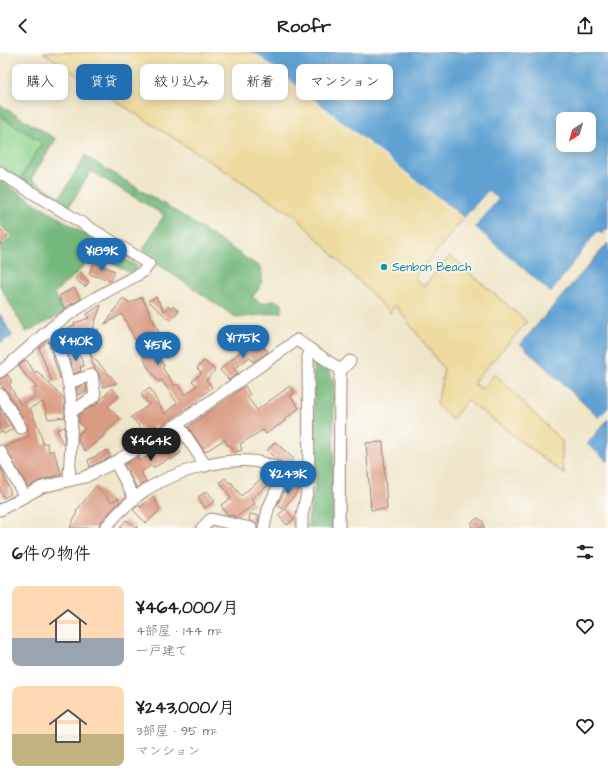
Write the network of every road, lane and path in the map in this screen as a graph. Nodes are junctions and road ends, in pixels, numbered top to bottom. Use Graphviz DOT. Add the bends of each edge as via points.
graph roads {
  1 [pos="0,173"];
  2 [pos="51,328"];
  3 [pos="312,350"];
  4 [pos="350,361"];
  5 [pos="341,370"];
  6 [pos="0,372"];
  7 [pos="68,383"];
  8 [pos="0,394"];
  9 [pos="71,412"];
  10 [pos="178,424"];
  11 [pos="21,428"];
  12 [pos="0,451"];
  13 [pos="115,462"];
  14 [pos="206,466"];
  15 [pos="285,471"];
  16 [pos="69,480"];
  17 [pos="309,484"];
  18 [pos="25,497"];
  19 [pos="134,499"];
  20 [pos="0,510"];
  21 [pos="105,528"];
  22 [pos="202,528"];
  23 [pos="251,528"];
  24 [pos="264,528"];
  25 [pos="302,528"];
  26 [pos="339,528"];
  1 -- 2 [label="street" via="149,264 142,272 88,302"];
  2 -- 6 [label="street"];
  2 -- 7 [label="street"];
  3 -- 5 [label="street"];
  3 -- 10 [label="street" via="297,340"];
  3 -- 17 [label="street" via="308,356"];
  4 -- 5 [label="street"];
  5 -- 26 [label="street"];
  7 -- 9 [label="street"];
  7 -- 9 [label="street" via="92,375 95,396"];
  8 -- 11 [label="street"];
  9 -- 16 [label="street"];
  10 -- 13 [label="street"];
  10 -- 14 [label="street"];
  12 -- 18 [label="street"];
  13 -- 16 [label="street" via="85,477"];
  13 -- 19 [label="street"];
  14 -- 15 [label="street" via="242,460 259,462"];
  14 -- 19 [label="street" via="165,480"];
  15 -- 17 [label="street"];
  15 -- 24 [label="street" via="268,509"];
  16 -- 18 [label="street" via="42,487"];
  17 -- 25 [label="street"];
  18 -- 20 [label="street"];
  19 -- 21 [label="street"];
  22 -- 23 [label="street" via="211,519"];
}
